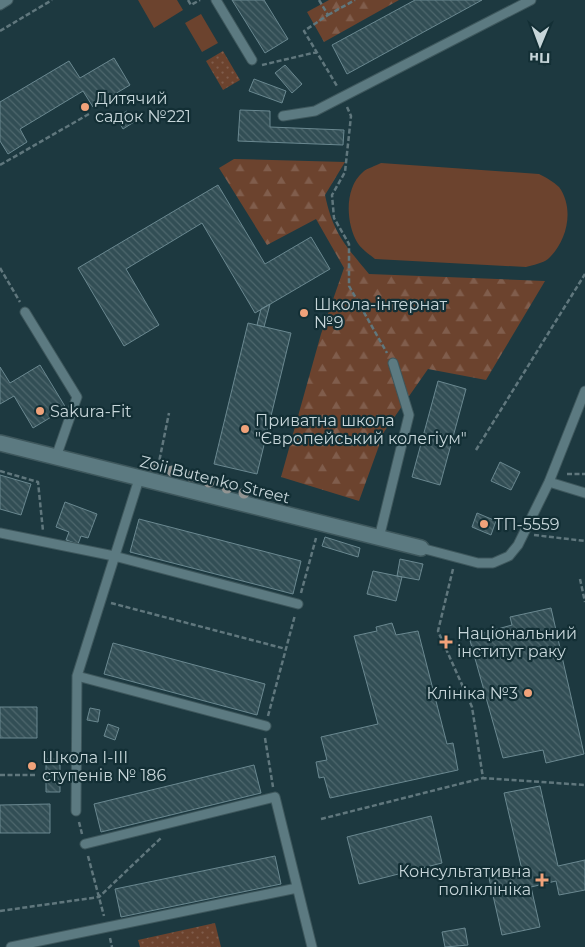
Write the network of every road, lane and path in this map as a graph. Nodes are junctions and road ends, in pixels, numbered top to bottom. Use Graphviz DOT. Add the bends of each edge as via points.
graph roads {
  1 [pos="8,0"];
  2 [pos="52,0"];
  3 [pos="188,0"];
  4 [pos="200,0"];
  5 [pos="216,0"];
  6 [pos="319,0"];
  7 [pos="355,0"];
  8 [pos="530,0"];
  9 [pos="0,5"];
  10 [pos="328,15"];
  11 [pos="0,31"];
  12 [pos="316,52"];
  13 [pos="252,60"];
  14 [pos="343,97"];
  15 [pos="89,114"];
  16 [pos="283,116"];
  17 [pos="0,166"];
  18 [pos="0,268"];
  19 [pos="584,276"];
  20 [pos="585,281"];
  21 [pos="25,312"];
  22 [pos="393,363"];
  23 [pos="585,391"];
  24 [pos="169,413"];
  25 [pos="0,443"];
  26 [pos="476,450"];
  27 [pos="56,457"];
  28 [pos="158,467"];
  29 [pos="0,471"];
  30 [pos="563,474"];
  31 [pos="585,474"];
  32 [pos="139,478"];
  33 [pos="549,482"];
  34 [pos="585,493"];
  35 [pos="0,533"];
  36 [pos="523,534"];
  37 [pos="380,538"];
  38 [pos="44,540"];
  39 [pos="585,541"];
  40 [pos="421,548"];
  41 [pos="312,552"];
  42 [pos="114,556"];
  43 [pos="456,557"];
  44 [pos="580,579"];
  45 [pos="100,600"];
  46 [pos="585,602"];
  47 [pos="298,604"];
  48 [pos="286,649"];
  49 [pos="78,676"];
  50 [pos="266,726"];
  51 [pos="0,775"];
  52 [pos="36,775"];
  53 [pos="483,778"];
  54 [pos="272,783"];
  55 [pos="585,785"];
  56 [pos="76,811"];
  57 [pos="321,819"];
  58 [pos="178,821"];
  59 [pos="85,844"];
  60 [pos="297,888"];
  61 [pos="99,897"];
  62 [pos="0,911"];
  63 [pos="108,928"];
  64 [pos="11,947"];
  65 [pos="312,947"];
  1 -- 9 [label="lane"];
  2 -- 11 [label="path"];
  3 -- 4 [label="path" via="191,5"];
  5 -- 13 [label="lane"];
  6 -- 10 [label="path"];
  7 -- 10 [label="path"];
  8 -- 14 [label="lane"];
  10 -- 12 [label="path" via="304,30"];
  12 -- 13 [label="path" via="264,66"];
  12 -- 14 [label="path"];
  14 -- 16 [label="lane" via="315,111"];
  14 -- 22 [label="path" via="351,116 345,172 332,195 334,218 349,244 350,286"];
  15 -- 17 [label="path"];
  18 -- 21 [label="path"];
  19 -- 20 [label="path"];
  19 -- 26 [label="path"];
  21 -- 27 [label="lane" via="77,397"];
  22 -- 37 [label="lane" via="409,415"];
  23 -- 33 [label="lane"];
  24 -- 28 [label="path"];
  25 -- 27 [label="street, Zoii Butenko Street"];
  27 -- 32 [label="street, Zoii Butenko Street"];
  29 -- 38 [label="path" via="38,482"];
  30 -- 31 [label="path"];
  32 -- 37 [label="street, Zoii Butenko Street"];
  32 -- 42 [label="lane"];
  33 -- 34 [label="lane"];
  33 -- 36 [label="lane"];
  35 -- 38 [label="lane"];
  36 -- 39 [label="path"];
  36 -- 43 [label="lane" via="509,556 493,563"];
  37 -- 40 [label="street, Zoii Butenko Street"];
  38 -- 42 [label="lane"];
  40 -- 43 [label="lane"];
  41 -- 47 [label="path"];
  42 -- 45 [label="lane"];
  42 -- 47 [label="lane"];
  43 -- 53 [label="path" via="438,631 472,708"];
  44 -- 46 [label="path"];
  45 -- 48 [label="path"];
  45 -- 49 [label="lane"];
  47 -- 48 [label="path"];
  48 -- 50 [label="path"];
  49 -- 50 [label="lane"];
  49 -- 56 [label="lane"];
  50 -- 54 [label="path" via="266,750"];
  51 -- 52 [label="path"];
  53 -- 55 [label="path"];
  53 -- 57 [label="path"];
  56 -- 59 [label="path"];
  58 -- 59 [label="lane"];
  58 -- 60 [label="lane" via="275,797"];
  58 -- 61 [label="path"];
  59 -- 61 [label="path"];
  60 -- 63 [label="lane"];
  60 -- 65 [label="lane"];
  61 -- 62 [label="path"];
  61 -- 63 [label="path"];
  63 -- 64 [label="lane"];
}
